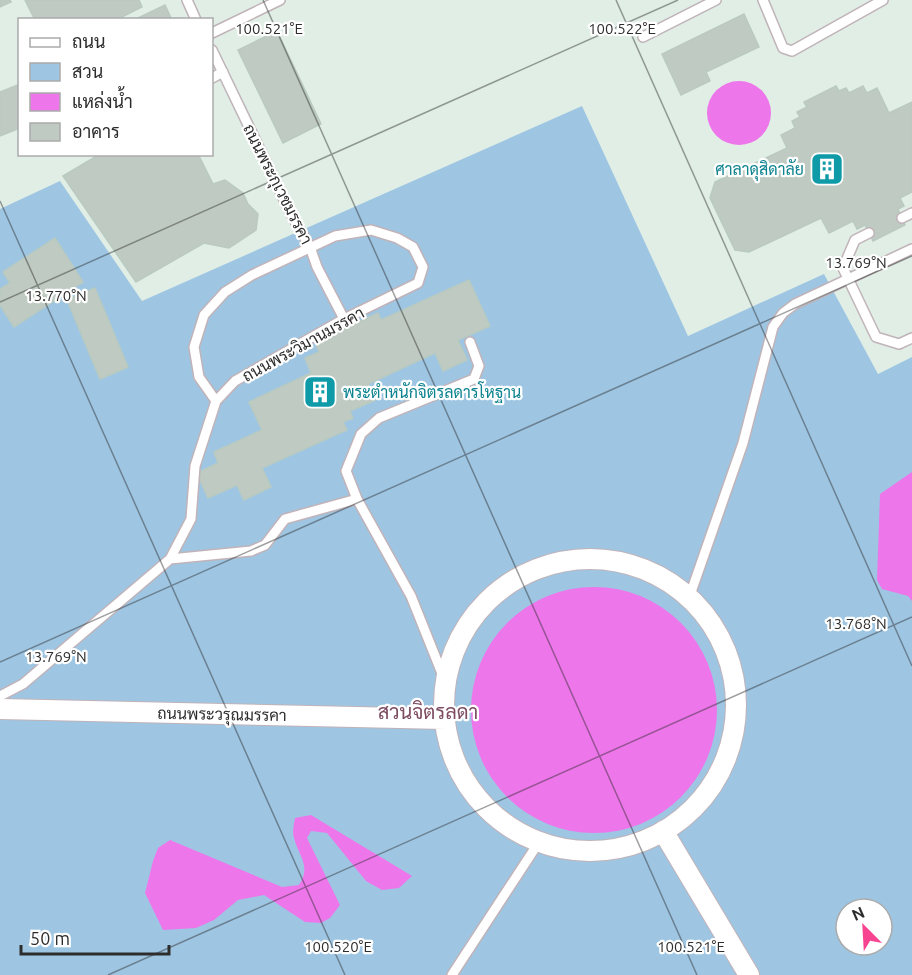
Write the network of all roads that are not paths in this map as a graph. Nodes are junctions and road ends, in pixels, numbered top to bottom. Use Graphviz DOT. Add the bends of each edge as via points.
graph roads {
  1 [pos="187,0"];
  2 [pos="280,0"];
  3 [pos="716,0"];
  4 [pos="764,0"];
  5 [pos="884,0"];
  6 [pos="195,18"];
  7 [pos="213,33"];
  8 [pos="643,37"];
  9 [pos="213,52"];
  10 [pos="223,72"];
  11 [pos="213,77"];
  12 [pos="912,213"];
  13 [pos="902,218"];
  14 [pos="869,233"];
  15 [pos="310,247"];
  16 [pos="912,249"];
  17 [pos="848,279"];
  18 [pos="344,320"];
  19 [pos="912,338"];
  20 [pos="470,342"];
  21 [pos="216,401"];
  22 [pos="357,499"];
  23 [pos="170,559"];
  24 [pos="689,598"];
  25 [pos="445,681"];
  26 [pos="0,696"];
  27 [pos="0,710"];
  28 [pos="445,719"];
  29 [pos="663,831"];
  30 [pos="539,842"];
  31 [pos="452,975"];
  32 [pos="749,975"];
  1 -- 6 [label="lane"];
  2 -- 7 [label="lane"];
  3 -- 8 [label="lane"];
  4 -- 5 [label="lane" via="783,48 792,51"];
  9 -- 10 [label="lane, ถนนพระกุเวชมรรคา"];
  10 -- 11 [label="lane"];
  10 -- 15 [label="lane, ถนนพระกุเวชมรรคา"];
  12 -- 13 [label="lane"];
  14 -- 17 [label="lane" via="855,240 843,268"];
  15 -- 18 [label="lane, ถนนพระกุเวชมรรคา"];
  15 -- 18 [label="lane, ถนนพระวิมานมรรคา" via="335,236 371,230 412,247 423,267 418,283"];
  15 -- 21 [label="lane" via="225,292 204,315 194,347 200,377"];
  16 -- 17 [label="lane"];
  17 -- 19 [label="lane" via="876,337 899,344"];
  17 -- 24 [label="lane" via="795,304 773,327 743,443"];
  18 -- 21 [label="lane, ถนนพระวิมานมรรคา" via="235,381"];
  20 -- 22 [label="lane" via="479,366 474,379 378,418 361,434 346,471"];
  21 -- 23 [label="lane, ถนนพระวิมานมรรคา" via="195,466 191,519"];
  22 -- 23 [label="lane" via="285,519 265,544 251,551"];
  22 -- 25 [label="lane" via="411,596"];
  23 -- 26 [label="lane, ถนนพระวิมานมรรคา" via="23,684"];
  24 -- 25 [label="street" via="663,578 615,561 572,560 539,568 516,579 477,612 462,633"];
  24 -- 29 [label="street" via="717,631 728,654 735,687 734,729 717,777 702,798"];
  25 -- 28 [label="street"];
  27 -- 28 [label="street, ถนนพระวรุณมรรคา"];
  28 -- 30 [label="street" via="452,754 477,798 516,831"];
  29 -- 30 [label="street" via="615,848 572,849"];
  29 -- 32 [label="street"];
  30 -- 31 [label="lane"];
}
